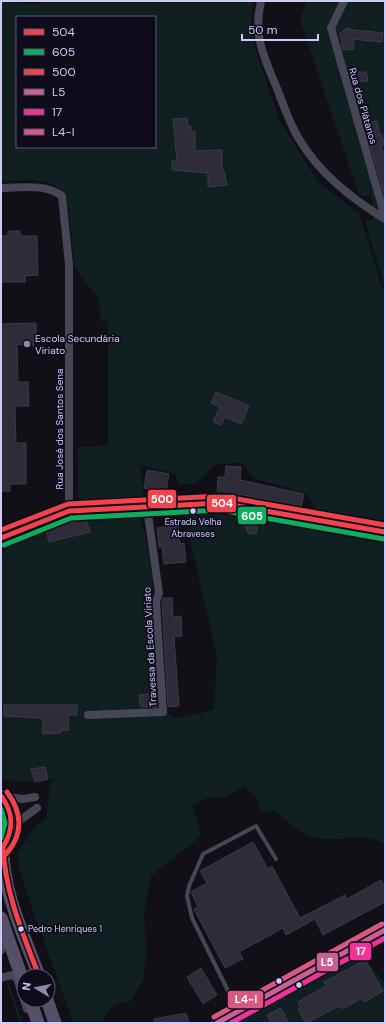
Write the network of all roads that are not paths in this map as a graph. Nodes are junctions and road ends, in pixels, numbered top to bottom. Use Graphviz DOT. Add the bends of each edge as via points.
graph roads {
  1 [pos="261,1"];
  2 [pos="344,1"];
  3 [pos="1,188"];
  4 [pos="382,201"];
  5 [pos="385,218"];
  6 [pos="147,507"];
  7 [pos="70,511"];
  8 [pos="385,532"];
  9 [pos="1,538"];
  10 [pos="88,715"];
  11 [pos="1,796"];
  12 [pos="34,797"];
  13 [pos="37,808"];
  14 [pos="12,830"];
  15 [pos="2,848"];
  16 [pos="276,859"];
  17 [pos="2,919"];
  18 [pos="385,930"];
  19 [pos="1,950"];
  20 [pos="19,968"];
  21 [pos="36,968"];
  22 [pos="1,978"];
  23 [pos="33,1008"];
  24 [pos="50,1008"];
  25 [pos="238,1011"];
  26 [pos="37,1022"];
  27 [pos="55,1023"];
  28 [pos="217,1023"];
  1 -- 5 [label="street" via="257,16 261,50 298,138 316,162 356,201"];
  2 -- 4 [label="street, Rua dos Plátanos" via="331,28"];
  3 -- 7 [label="street, Rua José dos Santos Sena" via="46,188 62,196 69,265"];
  4 -- 5 [label="street, Rua dos Plátanos"];
  6 -- 7 [label="street"];
  6 -- 8 [label="street" via="220,502"];
  6 -- 10 [label="street, Travessa da Escola Viriato" via="158,594 156,602 163,712"];
  7 -- 9 [label="street"];
  11 -- 12 [label="street" via="22,799"];
  11 -- 14 [label="main road" via="11,812"];
  13 -- 14 [label="street" via="19,821"];
  14 -- 15 [label="main road"];
  15 -- 21 [label="main road" via="6,883"];
  16 -- 25 [label="lane" via="256,826 203,854 189,886 187,896 192,918"];
  17 -- 19 [label="street" via="4,942"];
  17 -- 20 [label="main road"];
  18 -- 25 [label="main road"];
  22 -- 26 [label="street" via="12,975 17,978 28,1013"];
  23 -- 26 [label="main road"];
  24 -- 27 [label="main road"];
  25 -- 28 [label="main road"];
}
